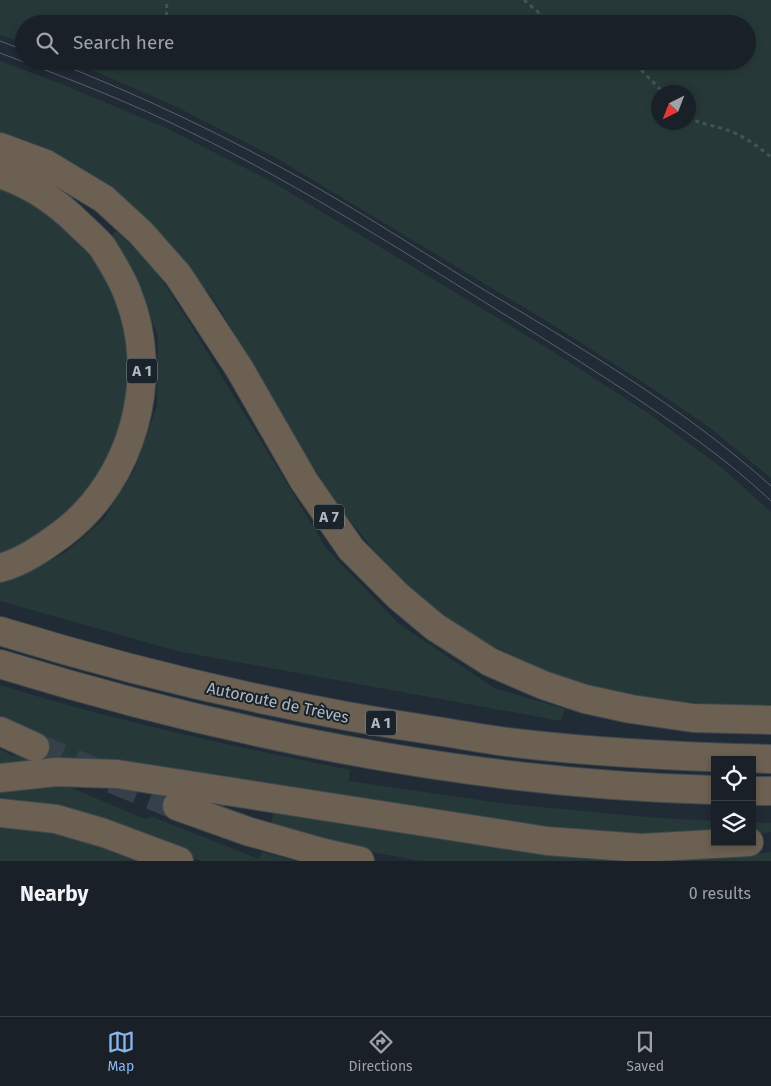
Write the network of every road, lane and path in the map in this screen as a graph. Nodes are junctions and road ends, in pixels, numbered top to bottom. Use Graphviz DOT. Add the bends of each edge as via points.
graph roads {
  1 [pos="167,0"];
  2 [pos="524,0"];
  3 [pos="166,15"];
  4 [pos="542,15"];
  5 [pos="641,70"];
  6 [pos="656,85"];
  7 [pos="696,121"];
  8 [pos="0,147"];
  9 [pos="771,157"];
  10 [pos="0,174"];
  11 [pos="0,568"];
  12 [pos="0,631"];
  13 [pos="0,664"];
  14 [pos="771,720"];
  15 [pos="0,731"];
  16 [pos="35,747"];
  17 [pos="771,759"];
  18 [pos="0,778"];
  19 [pos="711,790"];
  20 [pos="756,791"];
  21 [pos="771,791"];
  22 [pos="177,806"];
  23 [pos="0,813"];
  24 [pos="771,839"];
  25 [pos="756,841"];
  26 [pos="711,844"];
  27 [pos="179,861"];
  28 [pos="360,861"];
  1 -- 3 [label="path"];
  2 -- 4 [label="path"];
  5 -- 6 [label="path"];
  7 -- 9 [label="path" via="731,132"];
  8 -- 14 [label="highway, A 7" via="46,164 104,199 147,240 183,283 239,368 304,481 351,549 435,627 490,662 586,699 693,718"];
  10 -- 11 [label="highway, A 1" via="18,180 61,206 102,247 128,294 140,335 142,380 136,423 122,459 104,490 77,522 44,547"];
  12 -- 17 [label="highway, Autoroute de Trèves / A 1" via="212,689 363,720 515,743 667,756"];
  13 -- 19 [label="highway, Autoroute de Trèves / A 1" via="203,720 358,752 510,775 661,789"];
  15 -- 16 [label="highway"];
  18 -- 26 [label="highway" via="56,772 117,774 547,841 641,848"];
  20 -- 21 [label="highway"];
  22 -- 28 [label="highway" via="247,831"];
  23 -- 27 [label="highway" via="56,819"];
  24 -- 25 [label="highway"];
}
